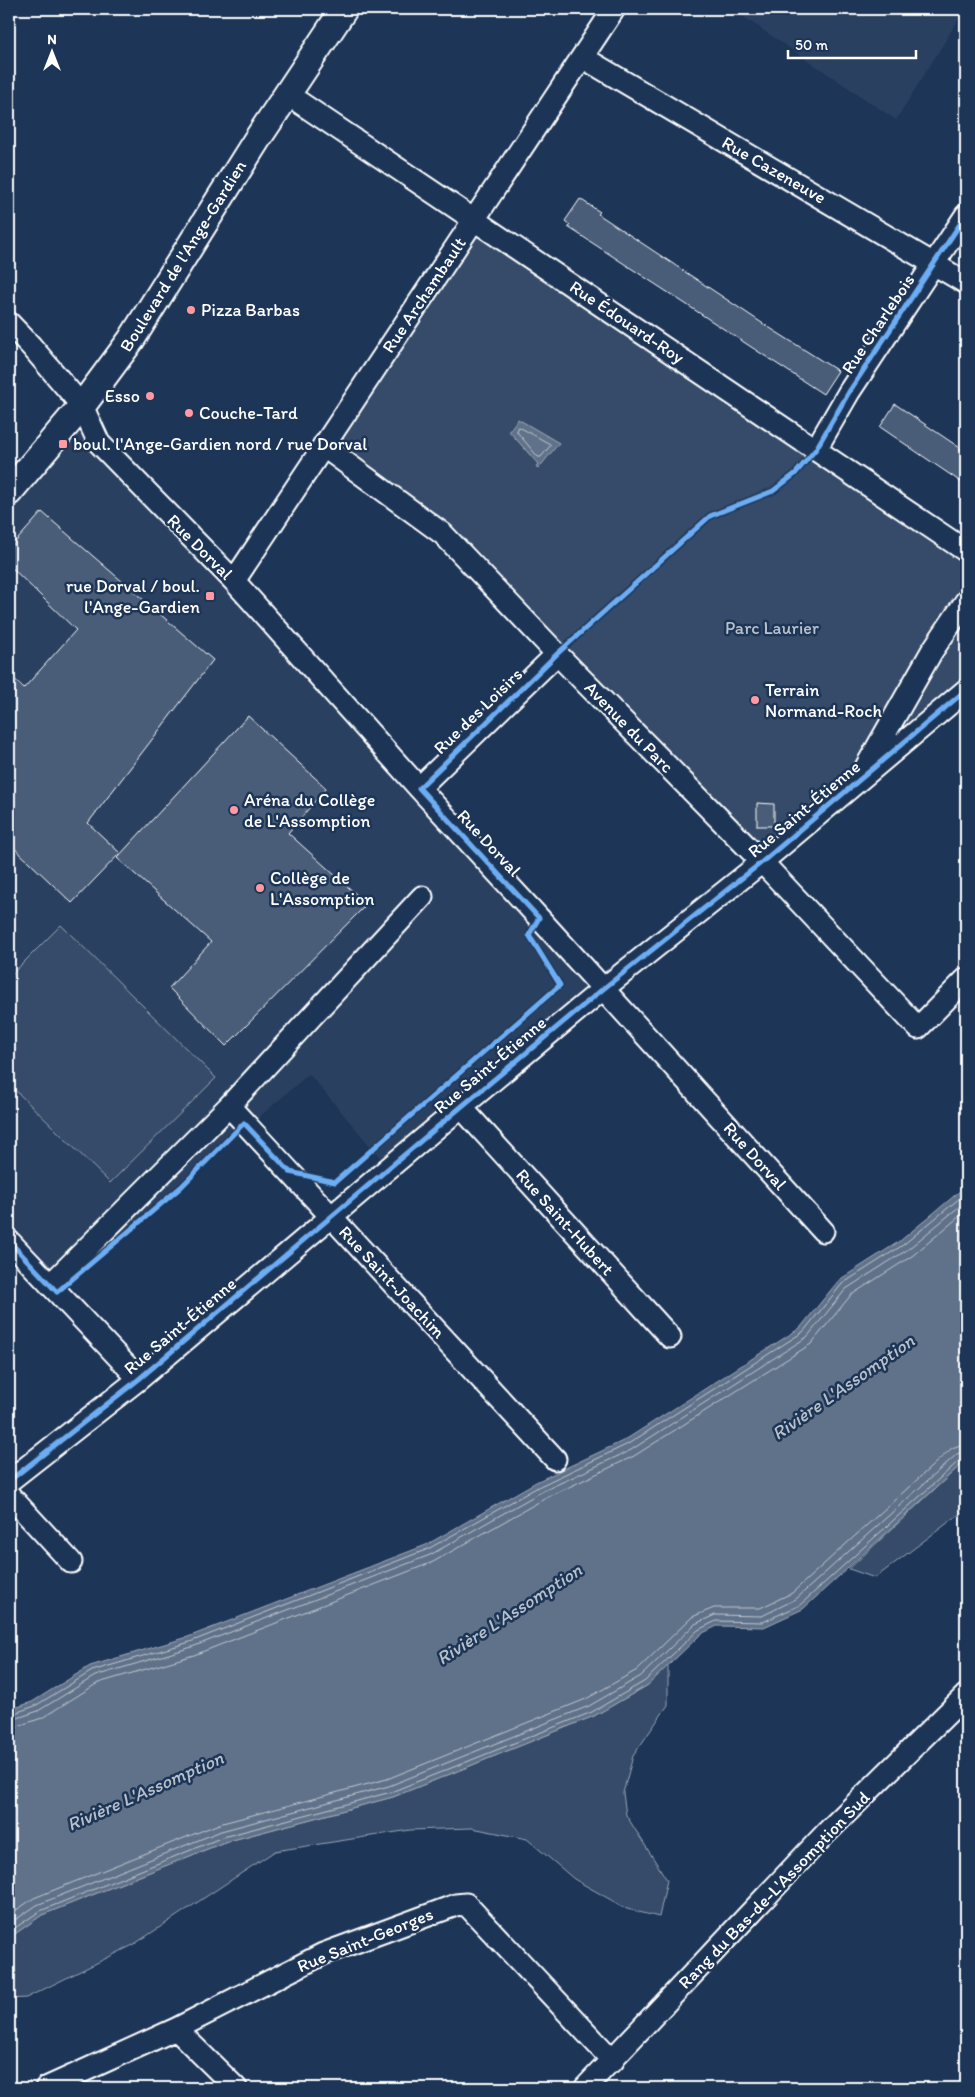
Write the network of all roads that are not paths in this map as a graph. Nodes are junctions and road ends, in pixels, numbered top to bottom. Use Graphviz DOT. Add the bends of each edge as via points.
graph roads {
  1 [pos="344,9"];
  2 [pos="614,9"];
  3 [pos="582,57"];
  4 [pos="287,94"];
  5 [pos="966,215"];
  6 [pos="474,220"];
  7 [pos="935,264"];
  8 [pos="966,283"];
  9 [pos="9,323"];
  10 [pos="82,406"];
  11 [pos="323,446"];
  12 [pos="816,450"];
  13 [pos="9,492"];
  14 [pos="966,551"];
  15 [pos="234,581"];
  16 [pos="966,600"];
  17 [pos="557,654"];
  18 [pos="966,690"];
  19 [pos="859,781"];
  20 [pos="419,788"];
  21 [pos="762,862"];
  22 [pos="422,897"];
  23 [pos="966,980"];
  24 [pos="603,989"];
  25 [pos="228,1106"];
  26 [pos="461,1107"];
  27 [pos="332,1217"];
  28 [pos="823,1231"];
  29 [pos="9,1241"];
  30 [pos="50,1285"];
  31 [pos="670,1337"];
  32 [pos="139,1379"];
  33 [pos="555,1459"];
  34 [pos="9,1481"];
  35 [pos="9,1495"];
  36 [pos="71,1562"];
  37 [pos="966,1695"];
  38 [pos="176,2029"];
  39 [pos="612,2060"];
  40 [pos="46,2088"];
  41 [pos="236,2088"];
  42 [pos="585,2088"];
  1 -- 4 [label="main road, Boulevard de l'Ange-Gardien"];
  2 -- 3 [label="street, Rue Archambault"];
  3 -- 6 [label="street, Rue Archambault"];
  3 -- 7 [label="street, Rue Cazeneuve"];
  4 -- 6 [label="street, Rue Édouard-Roy"];
  4 -- 10 [label="main road, Boulevard de l'Ange-Gardien" via="131,340"];
  5 -- 7 [label="street, Rue Charlebois"];
  6 -- 11 [label="street, Rue Archambault"];
  6 -- 12 [label="street, Rue Édouard-Roy"];
  7 -- 8 [label="street, Rue Cazeneuve"];
  7 -- 12 [label="street, Rue Charlebois" via="850,392"];
  9 -- 10 [label="street, Rue Dorval"];
  10 -- 13 [label="main road, Boulevard de l'Ange-Gardien"];
  10 -- 15 [label="street, Rue Dorval" via="99,443"];
  11 -- 15 [label="street, Rue Archambault"];
  11 -- 17 [label="street, Avenue du Parc" via="443,534"];
  12 -- 14 [label="street, Rue Édouard-Roy"];
  15 -- 20 [label="street, Rue Dorval"];
  16 -- 19 [label="street" via="932,650"];
  17 -- 20 [label="street, Rue des Loisirs"];
  17 -- 21 [label="street, Avenue du Parc"];
  18 -- 19 [label="street, Rue Saint-Étienne"];
  19 -- 21 [label="street, Rue Saint-Étienne"];
  20 -- 24 [label="street, Rue Dorval"];
  21 -- 23 [label="street, Avenue du Parc" via="918,1028"];
  21 -- 24 [label="street, Rue Saint-Étienne"];
  22 -- 25 [label="street"];
  24 -- 26 [label="street, Rue Saint-Étienne"];
  24 -- 28 [label="street, Rue Dorval"];
  25 -- 27 [label="street, Rue Saint-Joachim"];
  25 -- 30 [label="street"];
  26 -- 27 [label="street, Rue Saint-Étienne"];
  26 -- 31 [label="street, Rue Saint-Hubert"];
  27 -- 32 [label="street, Rue Saint-Étienne"];
  27 -- 33 [label="street, Rue Saint-Joachim"];
  29 -- 30 [label="street"];
  30 -- 32 [label="street"];
  32 -- 34 [label="street, Rue Saint-Étienne"];
  35 -- 36 [label="street"];
  37 -- 39 [label="street, Rang du Bas-de-L'Assomption Sud" via="827,1832"];
  38 -- 39 [label="street, Rue Saint-Georges" via="323,1954 466,1904"];
  38 -- 40 [label="street, Rue Saint-Georges"];
  38 -- 41 [label="street"];
  39 -- 42 [label="street, Rang du Bas-de-L'Assomption Sud"];
}
